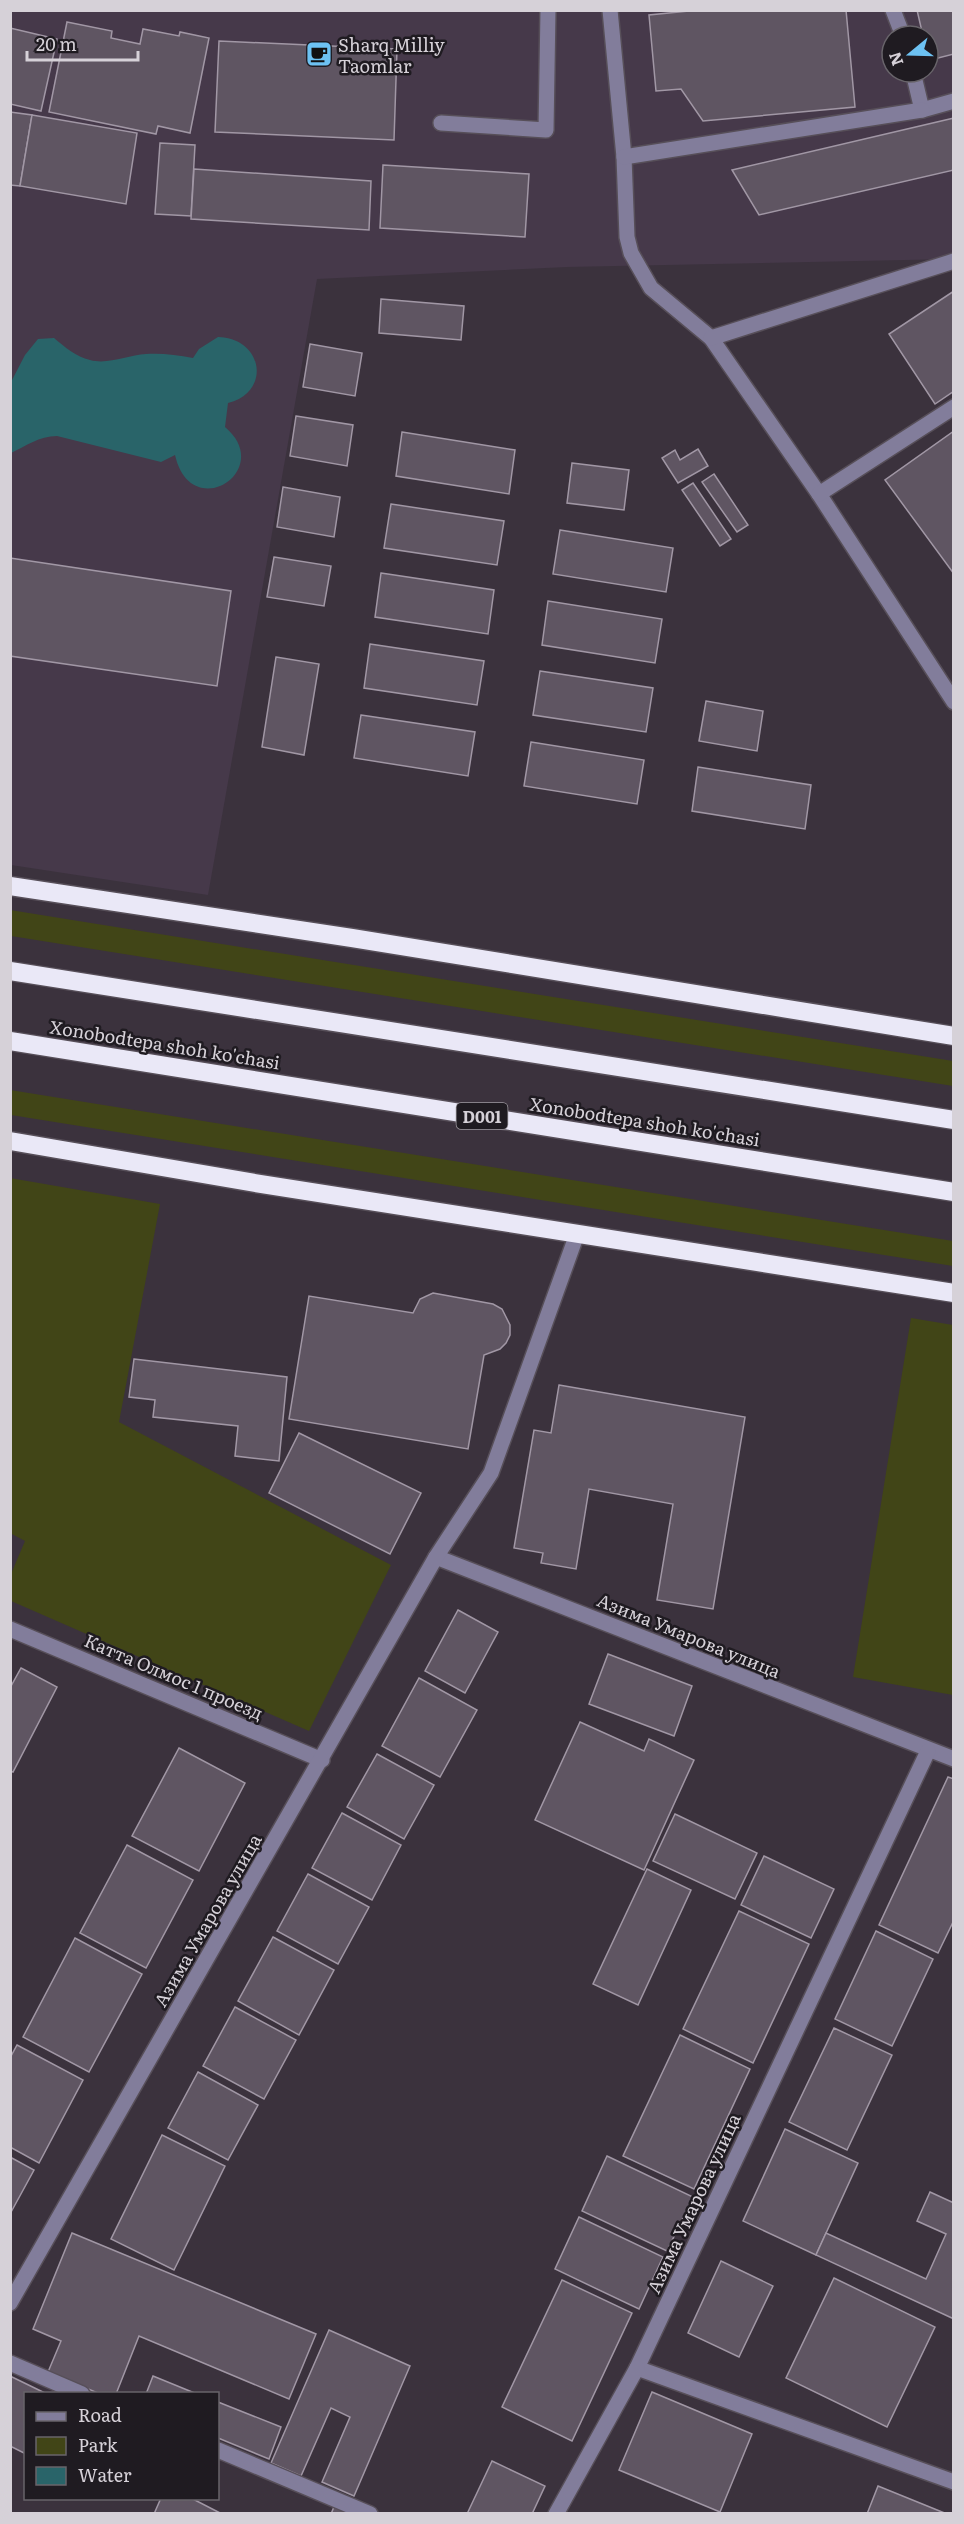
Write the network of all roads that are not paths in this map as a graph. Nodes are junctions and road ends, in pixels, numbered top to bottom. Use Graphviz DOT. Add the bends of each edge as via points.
graph roads {
  1 [pos="548,10"];
  2 [pos="610,10"];
  3 [pos="916,84"];
  4 [pos="954,101"];
  5 [pos="922,110"];
  6 [pos="441,123"];
  7 [pos="624,157"];
  8 [pos="954,261"];
  9 [pos="711,338"];
  10 [pos="954,407"];
  11 [pos="819,494"];
  12 [pos="954,702"];
  13 [pos="10,886"];
  14 [pos="10,971"];
  15 [pos="954,1036"];
  16 [pos="10,1041"];
  17 [pos="954,1120"];
  18 [pos="10,1141"];
  19 [pos="954,1192"];
  20 [pos="577,1234"];
  21 [pos="954,1293"];
  22 [pos="436,1557"];
  23 [pos="10,1629"];
  24 [pos="928,1751"];
  25 [pos="954,1759"];
  26 [pos="322,1760"];
  27 [pos="10,2303"];
  28 [pos="10,2363"];
  29 [pos="637,2368"];
  30 [pos="77,2392"];
  31 [pos="219,2450"];
  32 [pos="954,2482"];
  33 [pos="370,2514"];
  34 [pos="556,2514"];
  1 -- 6 [label="street" via="546,130"];
  2 -- 7 [label="street"];
  3 -- 5 [label="street"];
  4 -- 5 [label="street"];
  5 -- 7 [label="street"];
  7 -- 9 [label="street" via="631,254 651,288"];
  8 -- 9 [label="street"];
  9 -- 11 [label="street"];
  10 -- 11 [label="street"];
  11 -- 12 [label="street"];
  13 -- 15 [label="highway"];
  14 -- 17 [label="highway"];
  16 -- 19 [label="highway, Xonobodtepa shoh ko'chasi / D001"];
  18 -- 20 [label="highway"];
  20 -- 21 [label="highway"];
  20 -- 22 [label="street, Азима Умарова улица" via="491,1473"];
  22 -- 24 [label="street, Азима Умарова улица"];
  22 -- 26 [label="street, Азима Умарова улица"];
  23 -- 26 [label="street, Катта Олмос 1 проезд"];
  24 -- 25 [label="street, Азима Умарова улица"];
  24 -- 29 [label="street, Азима Умарова улица"];
  26 -- 27 [label="street, Азима Умарова улица"];
  28 -- 30 [label="street"];
  29 -- 32 [label="street"];
  29 -- 34 [label="street, Азима Умарова улица"];
  31 -- 33 [label="street"];
}
